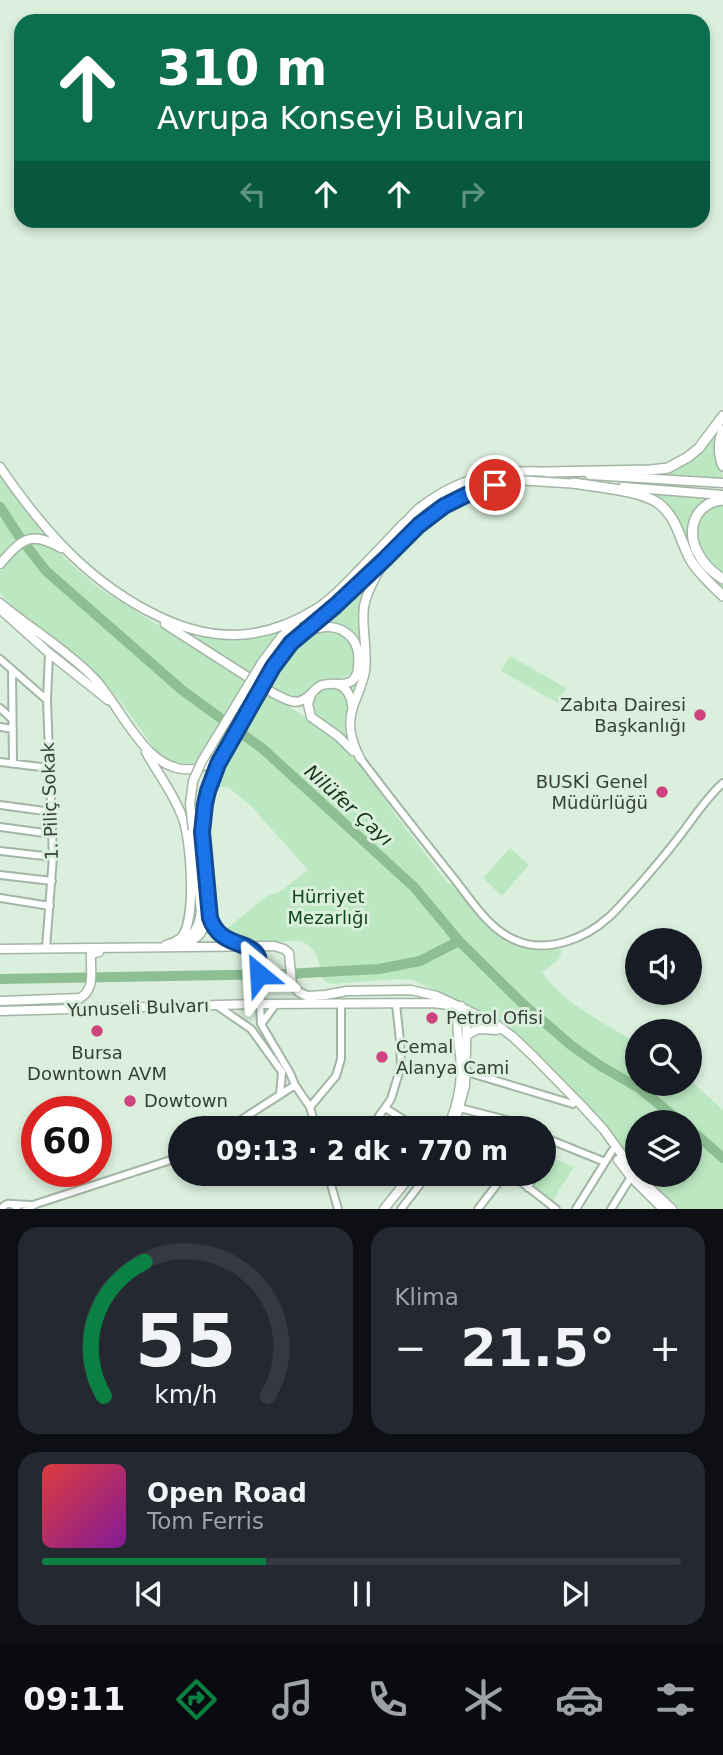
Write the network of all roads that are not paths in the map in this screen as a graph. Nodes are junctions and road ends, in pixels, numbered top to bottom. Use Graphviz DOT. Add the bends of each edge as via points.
graph roads {
  1 [pos="723,416"];
  2 [pos="723,430"];
  3 [pos="723,466"];
  4 [pos="0,467"];
  5 [pos="547,472"];
  6 [pos="574,483"];
  7 [pos="723,483"];
  8 [pos="723,497"];
  9 [pos="67,551"];
  10 [pos="385,559"];
  11 [pos="0,564"];
  12 [pos="723,579"];
  13 [pos="723,596"];
  14 [pos="0,597"];
  15 [pos="0,603"];
  16 [pos="136,606"];
  17 [pos="0,610"];
  18 [pos="305,615"];
  19 [pos="22,619"];
  20 [pos="301,634"];
  21 [pos="49,653"];
  22 [pos="0,659"];
  23 [pos="12,670"];
  24 [pos="330,684"];
  25 [pos="311,695"];
  26 [pos="47,700"];
  27 [pos="0,708"];
  28 [pos="352,709"];
  29 [pos="121,712"];
  30 [pos="12,719"];
  31 [pos="0,727"];
  32 [pos="13,729"];
  33 [pos="135,734"];
  34 [pos="228,747"];
  35 [pos="360,758"];
  36 [pos="0,762"];
  37 [pos="13,764"];
  38 [pos="49,768"];
  39 [pos="723,783"];
  40 [pos="0,806"];
  41 [pos="52,812"];
  42 [pos="0,827"];
  43 [pos="52,834"];
  44 [pos="0,851"];
  45 [pos="53,857"];
  46 [pos="0,875"];
  47 [pos="52,881"];
  48 [pos="0,898"];
  49 [pos="50,906"];
  50 [pos="209,906"];
  51 [pos="246,946"];
  52 [pos="46,948"];
  53 [pos="155,948"];
  54 [pos="167,948"];
  55 [pos="179,948"];
  56 [pos="0,949"];
  57 [pos="72,999"];
  58 [pos="0,1001"];
  59 [pos="261,1004"];
  60 [pos="276,1004"];
  61 [pos="341,1004"];
  62 [pos="396,1004"];
  63 [pos="216,1005"];
  64 [pos="112,1009"];
  65 [pos="463,1010"];
  66 [pos="0,1011"];
  67 [pos="261,1024"];
  68 [pos="497,1030"];
  69 [pos="467,1035"];
  70 [pos="467,1072"];
  71 [pos="295,1085"];
  72 [pos="279,1095"];
  73 [pos="573,1104"];
  74 [pos="310,1107"];
  75 [pos="385,1108"];
  76 [pos="460,1108"];
  77 [pos="247,1116"];
  78 [pos="312,1116"];
  79 [pos="379,1116"];
  80 [pos="398,1116"];
  81 [pos="451,1116"];
  82 [pos="457,1116"];
  83 [pos="492,1116"];
  84 [pos="556,1142"];
  85 [pos="612,1151"];
  86 [pos="168,1161"];
  87 [pos="605,1162"];
  88 [pos="625,1169"];
  89 [pos="333,1186"];
  90 [pos="402,1186"];
  91 [pos="408,1186"];
  92 [pos="419,1186"];
  93 [pos="496,1186"];
  94 [pos="526,1186"];
  95 [pos="625,1187"];
  96 [pos="641,1187"];
  97 [pos="528,1188"];
  98 [pos="36,1204"];
  99 [pos="1,1207"];
  100 [pos="14,1207"];
  101 [pos="403,1208"];
  102 [pos="26,1209"];
  103 [pos="338,1209"];
  104 [pos="384,1209"];
  105 [pos="390,1209"];
  106 [pos="478,1209"];
  107 [pos="556,1209"];
  108 [pos="576,1209"];
  109 [pos="611,1209"];
  110 [pos="663,1209"];
  111 [pos="672,1209"];
  1 -- 5 [label="highway" via="699,449 668,468"];
  2 -- 3 [label="highway" via="719,449"];
  4 -- 9 [label="main road"];
  5 -- 7 [label="main road"];
  5 -- 18 [label="main road" via="495,473 445,491 421,507 335,594"];
  6 -- 8 [label="main road"];
  6 -- 10 [label="main road" via="517,480 468,494 419,525"];
  6 -- 13 [label="highway" via="638,494 660,503 672,517 690,559"];
  8 -- 12 [label="highway" via="701,510 692,533 702,560"];
  9 -- 11 [label="main road" via="38,538 18,545"];
  9 -- 16 [label="main road" via="96,579"];
  10 -- 20 [label="main road"];
  10 -- 28 [label="main road" via="364,608 365,672"];
  14 -- 19 [label="main road"];
  15 -- 19 [label="main road"];
  16 -- 18 [label="main road" via="191,629 225,636 279,628"];
  16 -- 25 [label="main road" via="290,702"];
  17 -- 21 [label="main road"];
  18 -- 54 [label="main road, bridge" via="261,664 193,781 190,804 200,923 187,939"];
  19 -- 29 [label="main road" via="94,678"];
  20 -- 24 [label="main road" via="316,628 340,628 357,646 357,674 352,681"];
  20 -- 34 [label="main road, bridge" via="273,667"];
  21 -- 26 [label="street, 1. Piliç Sokak"];
  21 -- 29 [label="main road"];
  22 -- 23 [label="street"];
  23 -- 26 [label="street"];
  23 -- 30 [label="street"];
  24 -- 25 [label="main road"];
  24 -- 28 [label="main road" via="346,689"];
  25 -- 35 [label="main road" via="311,717"];
  26 -- 38 [label="street, 1. Piliç Sokak"];
  27 -- 30 [label="street"];
  28 -- 35 [label="main road" via="349,726"];
  29 -- 33 [label="main road"];
  30 -- 32 [label="street"];
  31 -- 32 [label="street"];
  32 -- 37 [label="street"];
  33 -- 34 [label="main road" via="160,761 182,770 206,765"];
  33 -- 53 [label="main road" via="175,800 188,838 189,919 181,937"];
  34 -- 50 [label="main road" via="212,778 203,818"];
  35 -- 39 [label="street" via="499,931 526,945 539,946 578,937 610,917"];
  36 -- 37 [label="street"];
  37 -- 38 [label="street"];
  38 -- 41 [label="street, 1. Piliç Sokak"];
  40 -- 41 [label="street"];
  41 -- 43 [label="street, 1. Piliç Sokak"];
  42 -- 43 [label="street"];
  43 -- 45 [label="street, 1. Piliç Sokak"];
  44 -- 45 [label="street"];
  45 -- 47 [label="street, 1. Piliç Sokak"];
  46 -- 47 [label="street"];
  47 -- 49 [label="street, 1. Piliç Sokak"];
  48 -- 49 [label="street"];
  49 -- 52 [label="street, 1. Piliç Sokak"];
  50 -- 51 [label="main road" via="217,932"];
  50 -- 55 [label="main road" via="202,933"];
  51 -- 55 [label="main road"];
  51 -- 59 [label="main road" via="258,957"];
  51 -- 65 [label="main road" via="280,947 289,953 291,981 307,996 405,990 437,996"];
  52 -- 53 [label="main road"];
  52 -- 56 [label="main road"];
  53 -- 54 [label="main road"];
  54 -- 55 [label="main road"];
  55 -- 57 [label="main road" via="156,953 94,952 91,986 85,995"];
  57 -- 58 [label="main road"];
  57 -- 64 [label="main road"];
  59 -- 60 [label="main road, Yunuseli Bulvarı"];
  59 -- 63 [label="main road, Yunuseli Bulvarı"];
  59 -- 67 [label="street"];
  60 -- 61 [label="main road, Yunuseli Bulvarı"];
  60 -- 67 [label="street"];
  61 -- 62 [label="main road, Yunuseli Bulvarı"];
  61 -- 74 [label="street" via="341,1059 336,1076"];
  62 -- 65 [label="main road, Yunuseli Bulvarı" via="445,1003"];
  62 -- 75 [label="street" via="401,1066"];
  63 -- 64 [label="main road, Yunuseli Bulvarı"];
  63 -- 72 [label="street" via="251,1029 282,1072"];
  64 -- 66 [label="main road, Yunuseli Bulvarı"];
  65 -- 68 [label="main road"];
  65 -- 69 [label="main road"];
  65 -- 81 [label="main road" via="458,1031 461,1070"];
  65 -- 111 [label="main road" via="494,1023 534,1057 604,1130 638,1177"];
  67 -- 71 [label="street"];
  68 -- 69 [label="main road" via="478,1028"];
  68 -- 73 [label="main road"];
  69 -- 70 [label="main road"];
  70 -- 73 [label="street"];
  70 -- 76 [label="main road"];
  71 -- 72 [label="street"];
  71 -- 74 [label="street"];
  72 -- 77 [label="street"];
  73 -- 85 [label="main road"];
  74 -- 78 [label="street"];
  75 -- 79 [label="street"];
  75 -- 80 [label="street"];
  76 -- 82 [label="main road"];
  76 -- 83 [label="street"];
  84 -- 87 [label="street"];
  85 -- 87 [label="street"];
  85 -- 88 [label="main road"];
  86 -- 98 [label="street"];
  87 -- 108 [label="street"];
  89 -- 103 [label="street"];
  90 -- 104 [label="main road"];
  91 -- 105 [label="main road"];
  92 -- 101 [label="street"];
  93 -- 106 [label="street"];
  94 -- 97 [label="street"];
  95 -- 109 [label="street"];
  96 -- 110 [label="main road"];
  97 -- 107 [label="street"];
  98 -- 100 [label="street"];
  98 -- 102 [label="street"];
  99 -- 100 [label="street"];
}
